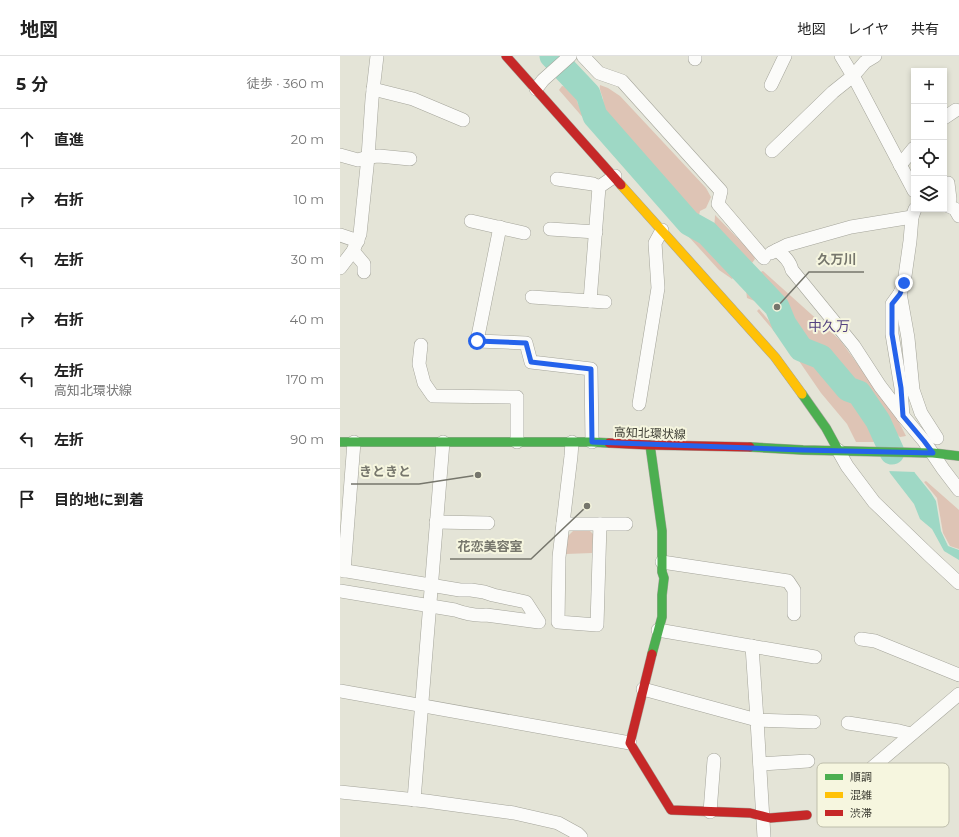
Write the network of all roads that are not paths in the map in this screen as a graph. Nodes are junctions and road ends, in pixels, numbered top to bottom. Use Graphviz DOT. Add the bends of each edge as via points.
graph roads {
  1 [pos="377,56"];
  2 [pos="506,56"];
  3 [pos="570,56"];
  4 [pos="583,56"];
  5 [pos="785,56"];
  6 [pos="841,56"];
  7 [pos="875,56"];
  8 [pos="853,76"];
  9 [pos="539,85"];
  10 [pos="771,85"];
  11 [pos="373,89"];
  12 [pos="956,110"];
  13 [pos="947,116"];
  14 [pos="463,120"];
  15 [pos="772,151"];
  16 [pos="911,151"];
  17 [pos="340,155"];
  18 [pos="368,157"];
  19 [pos="410,159"];
  20 [pos="900,164"];
  21 [pos="615,176"];
  22 [pos="557,179"];
  23 [pos="948,183"];
  24 [pos="911,185"];
  25 [pos="599,187"];
  26 [pos="953,208"];
  27 [pos="914,213"];
  28 [pos="471,221"];
  29 [pos="500,227"];
  30 [pos="550,229"];
  31 [pos="662,230"];
  32 [pos="596,232"];
  33 [pos="524,233"];
  34 [pos="340,235"];
  35 [pos="356,246"];
  36 [pos="777,250"];
  37 [pos="340,268"];
  38 [pos="364,272"];
  39 [pos="900,294"];
  40 [pos="532,297"];
  41 [pos="590,301"];
  42 [pos="605,302"];
  43 [pos="421,345"];
  44 [pos="639,404"];
  45 [pos="903,416"];
  46 [pos="937,438"];
  47 [pos="340,442"];
  48 [pos="354,442"];
  49 [pos="443,442"];
  50 [pos="517,442"];
  51 [pos="572,442"];
  52 [pos="592,442"];
  53 [pos="650,445"];
  54 [pos="843,450"];
  55 [pos="933,453"];
  56 [pos="959,456"];
  57 [pos="959,490"];
  58 [pos="436,522"];
  59 [pos="488,523"];
  60 [pos="563,524"];
  61 [pos="600,524"];
  62 [pos="626,524"];
  63 [pos="662,562"];
  64 [pos="342,570"];
  65 [pos="959,583"];
  66 [pos="431,585"];
  67 [pos="340,591"];
  68 [pos="430,606"];
  69 [pos="794,614"];
  70 [pos="658,630"];
  71 [pos="861,639"];
  72 [pos="752,646"];
  73 [pos="815,657"];
  74 [pos="959,675"];
  75 [pos="643,689"];
  76 [pos="340,691"];
  77 [pos="959,694"];
  78 [pos="422,705"];
  79 [pos="757,720"];
  80 [pos="814,722"];
  81 [pos="848,723"];
  82 [pos="911,734"];
  83 [pos="630,743"];
  84 [pos="714,760"];
  85 [pos="808,761"];
  86 [pos="877,763"];
  87 [pos="760,764"];
  88 [pos="340,792"];
  89 [pos="414,800"];
  90 [pos="710,812"];
  91 [pos="807,815"];
  92 [pos="762,816"];
  93 [pos="581,837"];
  94 [pos="764,837"];
  1 -- 11 [label="street"];
  2 -- 9 [label="street"];
  3 -- 9 [label="street"];
  4 -- 36 [label="street" via="599,73 622,81 721,191 718,204 762,260"];
  5 -- 10 [label="street"];
  6 -- 8 [label="street"];
  7 -- 8 [label="street" via="865,62"];
  8 -- 15 [label="street"];
  8 -- 20 [label="street"];
  9 -- 21 [label="street"];
  11 -- 14 [label="street" via="413,99"];
  11 -- 18 [label="street"];
  12 -- 13 [label="street"];
  16 -- 20 [label="street"];
  17 -- 18 [label="street" via="358,160"];
  18 -- 19 [label="street"];
  18 -- 35 [label="street" via="360,234"];
  20 -- 24 [label="street"];
  21 -- 25 [label="street"];
  21 -- 31 [label="street"];
  22 -- 25 [label="street" via="594,184"];
  23 -- 26 [label="street"];
  25 -- 32 [label="street"];
  27 -- 36 [label="street" via="851,227"];
  27 -- 39 [label="street" via="904,283"];
  28 -- 29 [label="street"];
  29 -- 33 [label="street"];
  29 -- 52 [label="street" via="477,341 526,343 531,362 591,369"];
  30 -- 32 [label="street"];
  31 -- 44 [label="street" via="655,243 658,288"];
  31 -- 54 [label="street" via="775,356"];
  32 -- 41 [label="street"];
  34 -- 35 [label="street"];
  35 -- 37 [label="street"];
  35 -- 38 [label="street" via="364,264"];
  36 -- 45 [label="street" via="787,259 792,270 854,346"];
  39 -- 45 [label="street" via="892,304 892,334"];
  39 -- 46 [label="street" via="908,338 913,390 921,413"];
  40 -- 41 [label="street"];
  41 -- 42 [label="street"];
  43 -- 50 [label="street" via="419,364 424,383 433,396 517,397"];
  45 -- 55 [label="street"];
  47 -- 48 [label="street, 高知北環状線"];
  48 -- 49 [label="street, 高知北環状線"];
  48 -- 64 [label="street"];
  49 -- 50 [label="street, 高知北環状線"];
  49 -- 58 [label="street"];
  50 -- 51 [label="street, 高知北環状線"];
  51 -- 52 [label="street, 高知北環状線"];
  51 -- 60 [label="street"];
  52 -- 53 [label="street, 高知北環状線"];
  53 -- 54 [label="street, 高知北環状線"];
  53 -- 63 [label="street" via="662,531"];
  54 -- 55 [label="street, 高知北環状線"];
  54 -- 65 [label="street" via="847,466 874,502"];
  55 -- 56 [label="street, 高知北環状線"];
  55 -- 57 [label="street"];
  58 -- 59 [label="street"];
  58 -- 66 [label="street"];
  60 -- 61 [label="street"];
  60 -- 61 [label="street" via="559,557 558,622 597,624"];
  61 -- 62 [label="street"];
  63 -- 69 [label="street" via="788,582 794,590"];
  63 -- 70 [label="street" via="662,616"];
  64 -- 66 [label="street"];
  66 -- 68 [label="street"];
  66 -- 68 [label="street" via="484,592 526,602 539,622 486,614 478,616"];
  67 -- 68 [label="street"];
  68 -- 78 [label="street"];
  70 -- 72 [label="street"];
  70 -- 75 [label="street"];
  71 -- 74 [label="street" via="875,641"];
  72 -- 73 [label="street"];
  72 -- 79 [label="street"];
  75 -- 79 [label="street"];
  75 -- 83 [label="street"];
  76 -- 78 [label="street"];
  77 -- 82 [label="street"];
  78 -- 83 [label="street"];
  78 -- 89 [label="street"];
  79 -- 80 [label="street"];
  79 -- 87 [label="street"];
  81 -- 82 [label="street"];
  82 -- 86 [label="street"];
  83 -- 90 [label="street" via="671,810"];
  84 -- 90 [label="street"];
  85 -- 87 [label="street"];
  87 -- 92 [label="street"];
  88 -- 89 [label="street"];
  89 -- 93 [label="street" via="514,813 558,823"];
  90 -- 92 [label="street" via="750,813"];
  91 -- 92 [label="street" via="770,818"];
  92 -- 94 [label="street"];
}
